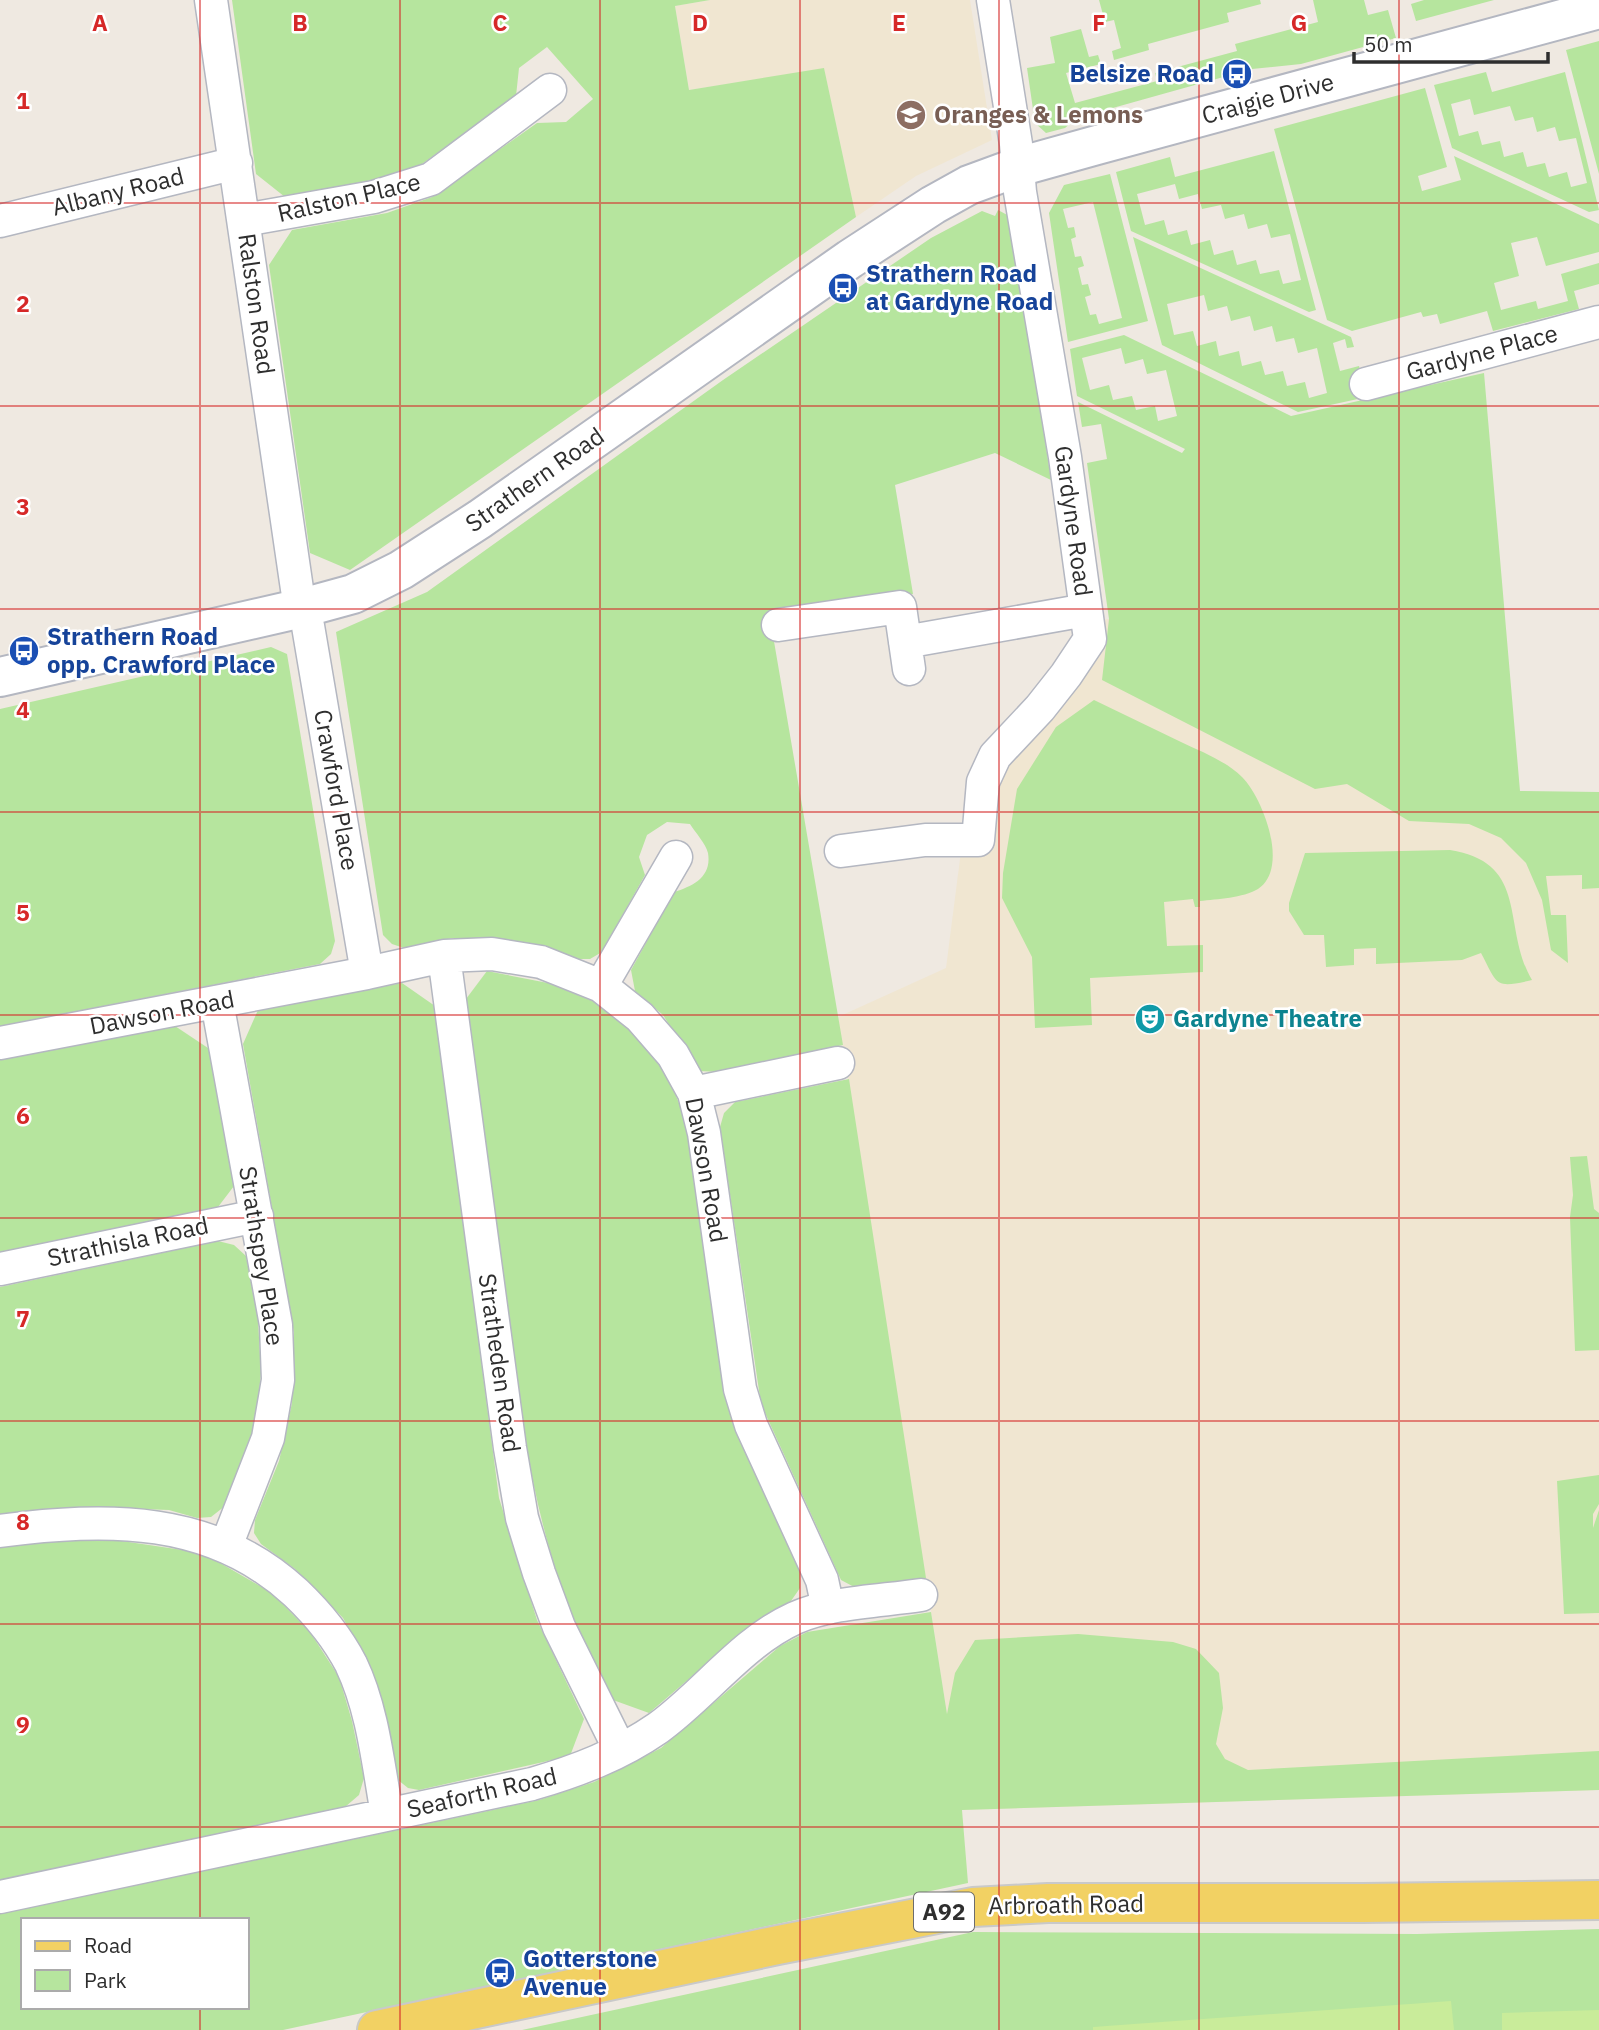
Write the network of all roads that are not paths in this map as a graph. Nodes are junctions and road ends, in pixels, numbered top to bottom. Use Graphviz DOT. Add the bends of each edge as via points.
graph roads {
  1 [pos="211,0"];
  2 [pos="993,0"];
  3 [pos="1599,9"];
  4 [pos="550,90"];
  5 [pos="236,163"];
  6 [pos="1018,167"];
  7 [pos="244,220"];
  8 [pos="0,221"];
  9 [pos="1599,322"];
  10 [pos="1366,384"];
  11 [pos="302,608"];
  12 [pos="1086,610"];
  13 [pos="778,625"];
  14 [pos="0,677"];
  15 [pos="841,851"];
  16 [pos="676,857"];
  17 [pos="444,956"];
  18 [pos="367,973"];
  19 [pos="601,986"];
  20 [pos="217,1002"];
  21 [pos="0,1043"];
  22 [pos="838,1063"];
  23 [pos="694,1093"];
  24 [pos="257,1216"];
  25 [pos="0,1269"];
  26 [pos="0,1531"];
  27 [pos="226,1546"];
  28 [pos="921,1595"];
  29 [pos="828,1608"];
  30 [pos="620,1750"];
  31 [pos="387,1814"];
  32 [pos="0,1897"];
  33 [pos="1599,1900"];
  34 [pos="377,2030"];
  1 -- 5 [label="street, Ralston Road"];
  2 -- 6 [label="street"];
  3 -- 6 [label="street, Craigie Drive"];
  4 -- 7 [label="street, Ralston Place" via="431,179 374,197"];
  5 -- 7 [label="street, Ralston Road"];
  5 -- 8 [label="street, Albany Road"];
  6 -- 11 [label="street, Strathern Road" via="969,185 933,205 401,570 353,594"];
  6 -- 12 [label="street, Gardyne Road"];
  7 -- 11 [label="street, Ralston Road"];
  9 -- 10 [label="street, Gardyne Place"];
  11 -- 14 [label="street, Strathern Road"];
  11 -- 18 [label="street, Crawford Place"];
  12 -- 13 [label="street" via="907,656 900,607"];
  12 -- 15 [label="street, Gardyne Road" via="1090,639 1040,708 995,756 983,782 978,840 925,840"];
  16 -- 19 [label="street"];
  17 -- 18 [label="street, Dawson Road"];
  17 -- 19 [label="street, Dawson Road" via="492,954 541,962"];
  17 -- 30 [label="street, Stratheden Road" via="522,1518 559,1627"];
  18 -- 20 [label="street, Dawson Road"];
  19 -- 23 [label="street, Dawson Road" via="640,1017 673,1055"];
  20 -- 21 [label="street, Dawson Road"];
  20 -- 24 [label="street, Strathspey Place"];
  22 -- 23 [label="street"];
  23 -- 29 [label="street, Dawson Road" via="704,1133 740,1389 751,1425 822,1580"];
  24 -- 25 [label="street, Strathisla Road"];
  24 -- 27 [label="street, Strathspey Place" via="276,1325 278,1380 268,1438"];
  26 -- 27 [label="street" via="50,1524 117,1524 173,1528"];
  27 -- 31 [label="street" via="275,1573 319,1615 350,1664 368,1714"];
  28 -- 29 [label="street, Seaforth Road"];
  29 -- 30 [label="street, Seaforth Road" via="797,1617 768,1633 659,1727"];
  30 -- 31 [label="street, Seaforth Road" via="532,1784"];
  31 -- 32 [label="street, Seaforth Road"];
  33 -- 34 [label="main road, Arbroath Road / A92" via="973,1907"];
}
